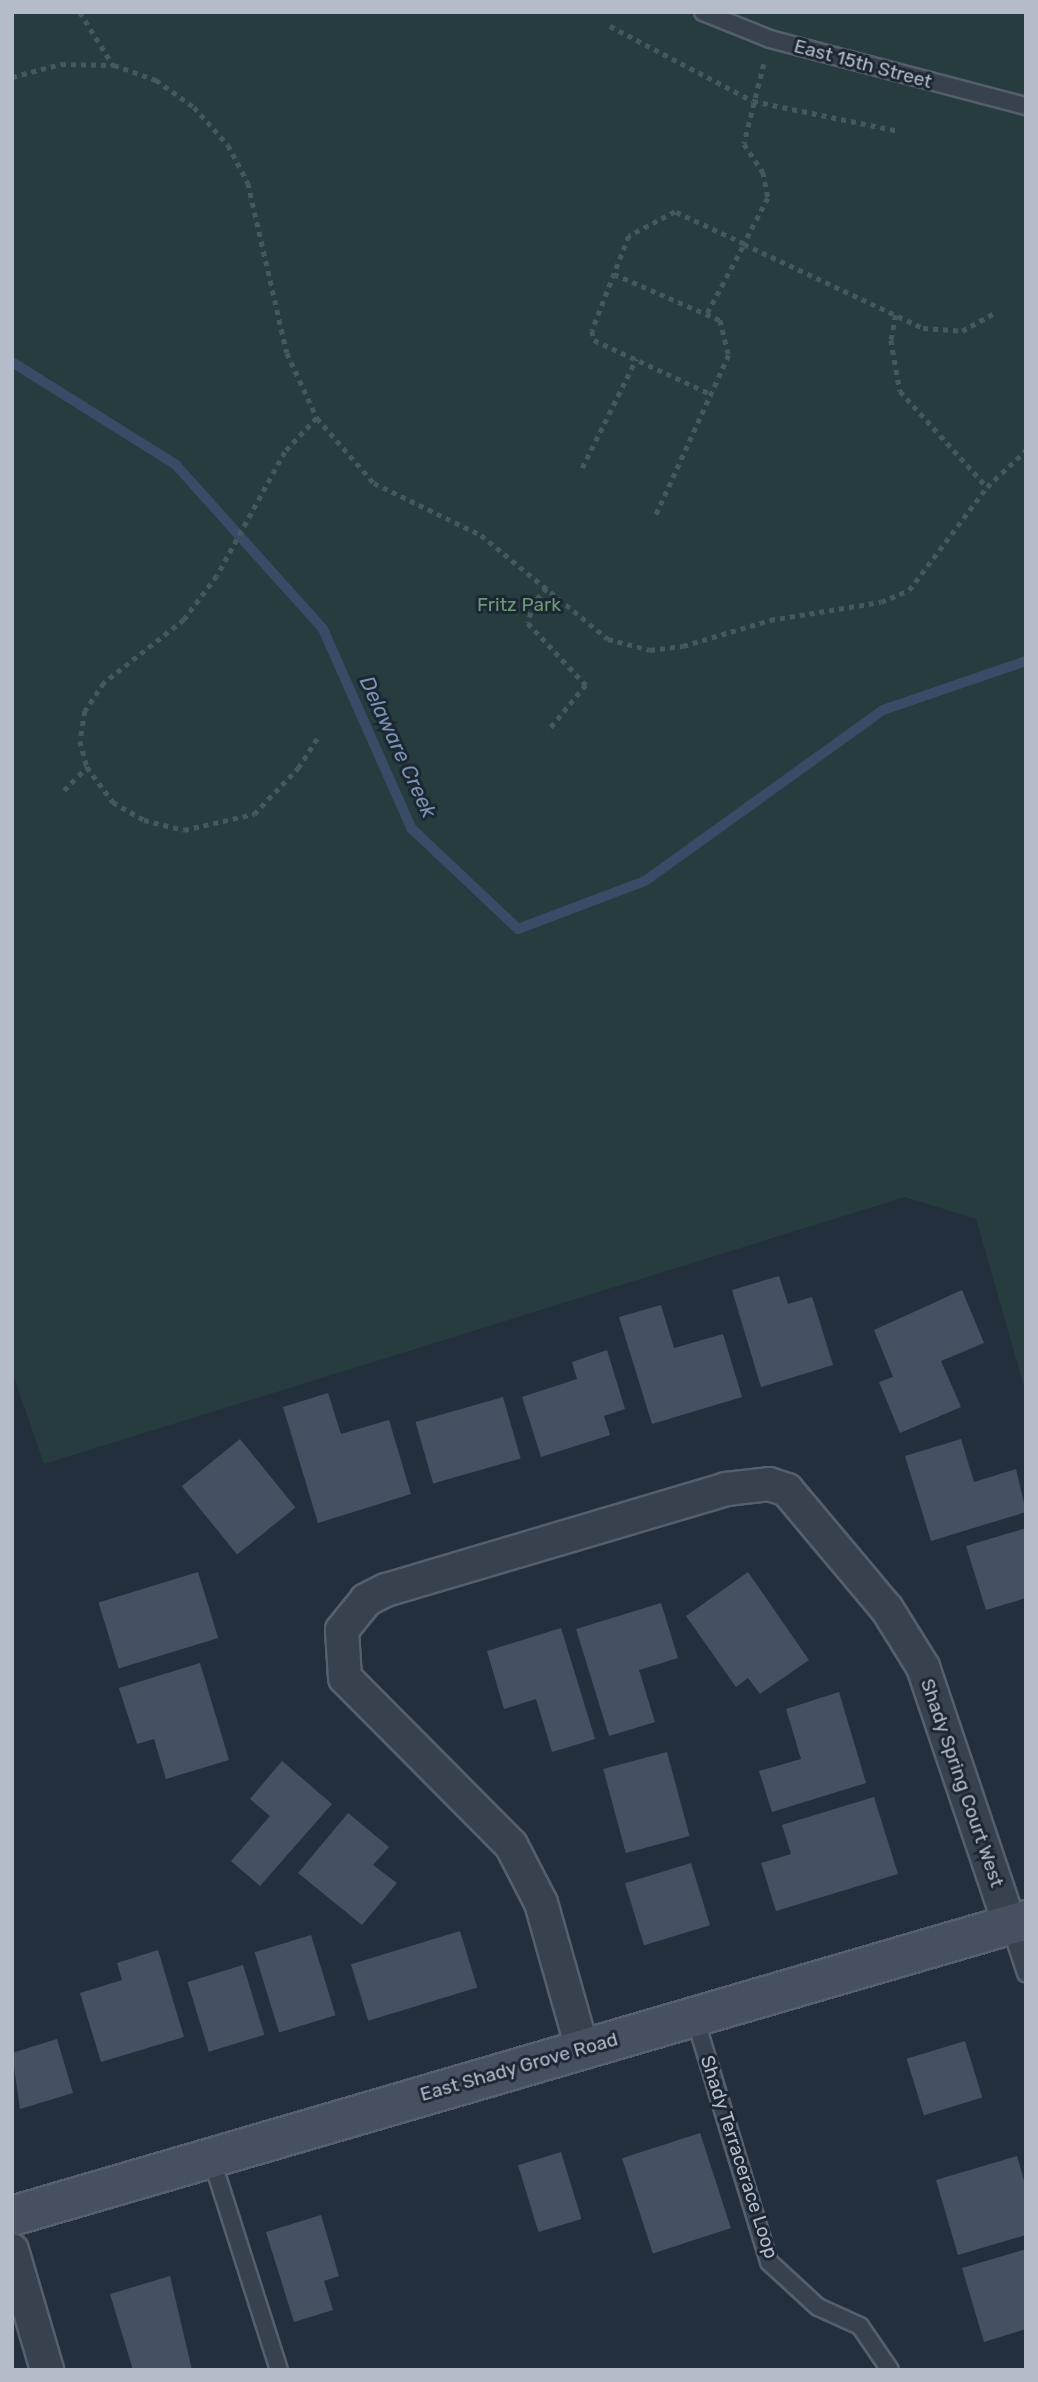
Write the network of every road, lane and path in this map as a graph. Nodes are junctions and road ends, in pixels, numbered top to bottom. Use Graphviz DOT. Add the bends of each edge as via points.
graph roads {
  1 [pos="80,12"];
  2 [pos="703,12"];
  3 [pos="610,26"];
  4 [pos="770,39"];
  5 [pos="114,65"];
  6 [pos="12,77"];
  7 [pos="753,101"];
  8 [pos="1026,106"];
  9 [pos="899,131"];
  10 [pos="744,244"];
  11 [pos="614,274"];
  12 [pos="996,312"];
  13 [pos="707,313"];
  14 [pos="896,315"];
  15 [pos="636,359"];
  16 [pos="713,395"];
  17 [pos="317,418"];
  18 [pos="1026,450"];
  19 [pos="582,468"];
  20 [pos="987,486"];
  21 [pos="656,515"];
  22 [pos="547,589"];
  23 [pos="548,731"];
  24 [pos="320,734"];
  25 [pos="87,767"];
  26 [pos="64,790"];
  27 [pos="1018,1922"];
  28 [pos="1026,1973"];
  29 [pos="694,2015"];
  30 [pos="582,2048"];
  31 [pos="211,2157"];
  32 [pos="12,2216"];
  33 [pos="12,2250"];
  34 [pos="47,2370"];
  35 [pos="279,2370"];
  36 [pos="890,2370"];
  1 -- 5 [label="path"];
  2 -- 4 [label="lane, East 15th Street"];
  3 -- 7 [label="path"];
  4 -- 7 [label="path"];
  4 -- 8 [label="lane, East 15th Street"];
  5 -- 6 [label="path" via="61,64"];
  5 -- 17 [label="path" via="156,80 194,107 228,145 260,224 287,353"];
  7 -- 9 [label="path"];
  7 -- 10 [label="path" via="744,144 763,173 768,198"];
  10 -- 11 [label="path" via="675,212 634,230"];
  10 -- 13 [label="path"];
  10 -- 14 [label="path"];
  11 -- 13 [label="path"];
  11 -- 15 [label="path" via="592,331 594,340"];
  12 -- 14 [label="path" via="947,334"];
  13 -- 16 [label="path" via="720,320 729,355"];
  14 -- 20 [label="path" via="891,340 900,391"];
  15 -- 16 [label="path"];
  15 -- 19 [label="path"];
  16 -- 21 [label="path"];
  17 -- 22 [label="path" via="374,483 481,535"];
  17 -- 25 [label="path" via="271,475 217,576 184,620 104,684 85,711 80,741"];
  18 -- 20 [label="path"];
  20 -- 22 [label="path" via="930,570 909,590 881,602 650,650 608,639"];
  22 -- 23 [label="path" via="534,603 528,623 586,685"];
  24 -- 25 [label="path" via="298,768 254,814 216,827 184,830 144,820 113,802"];
  25 -- 26 [label="path"];
  27 -- 28 [label="lane"];
  27 -- 29 [label="main road, East Shady Grove Road"];
  27 -- 30 [label="street, Shady Spring Court West" via="923,1667 887,1609 802,1500 769,1483 751,1484 572,1535 366,1600 342,1630 345,1678 362,1702 511,1845 541,1903"];
  29 -- 30 [label="main road, East Shady Grove Road"];
  29 -- 36 [label="lane, Shady Terracerace Loop" via="769,2262 818,2307 860,2326"];
  30 -- 31 [label="main road, East Shady Grove Road"];
  31 -- 32 [label="main road, East Shady Grove Road"];
  31 -- 35 [label="lane"];
  33 -- 34 [label="street"];
}
